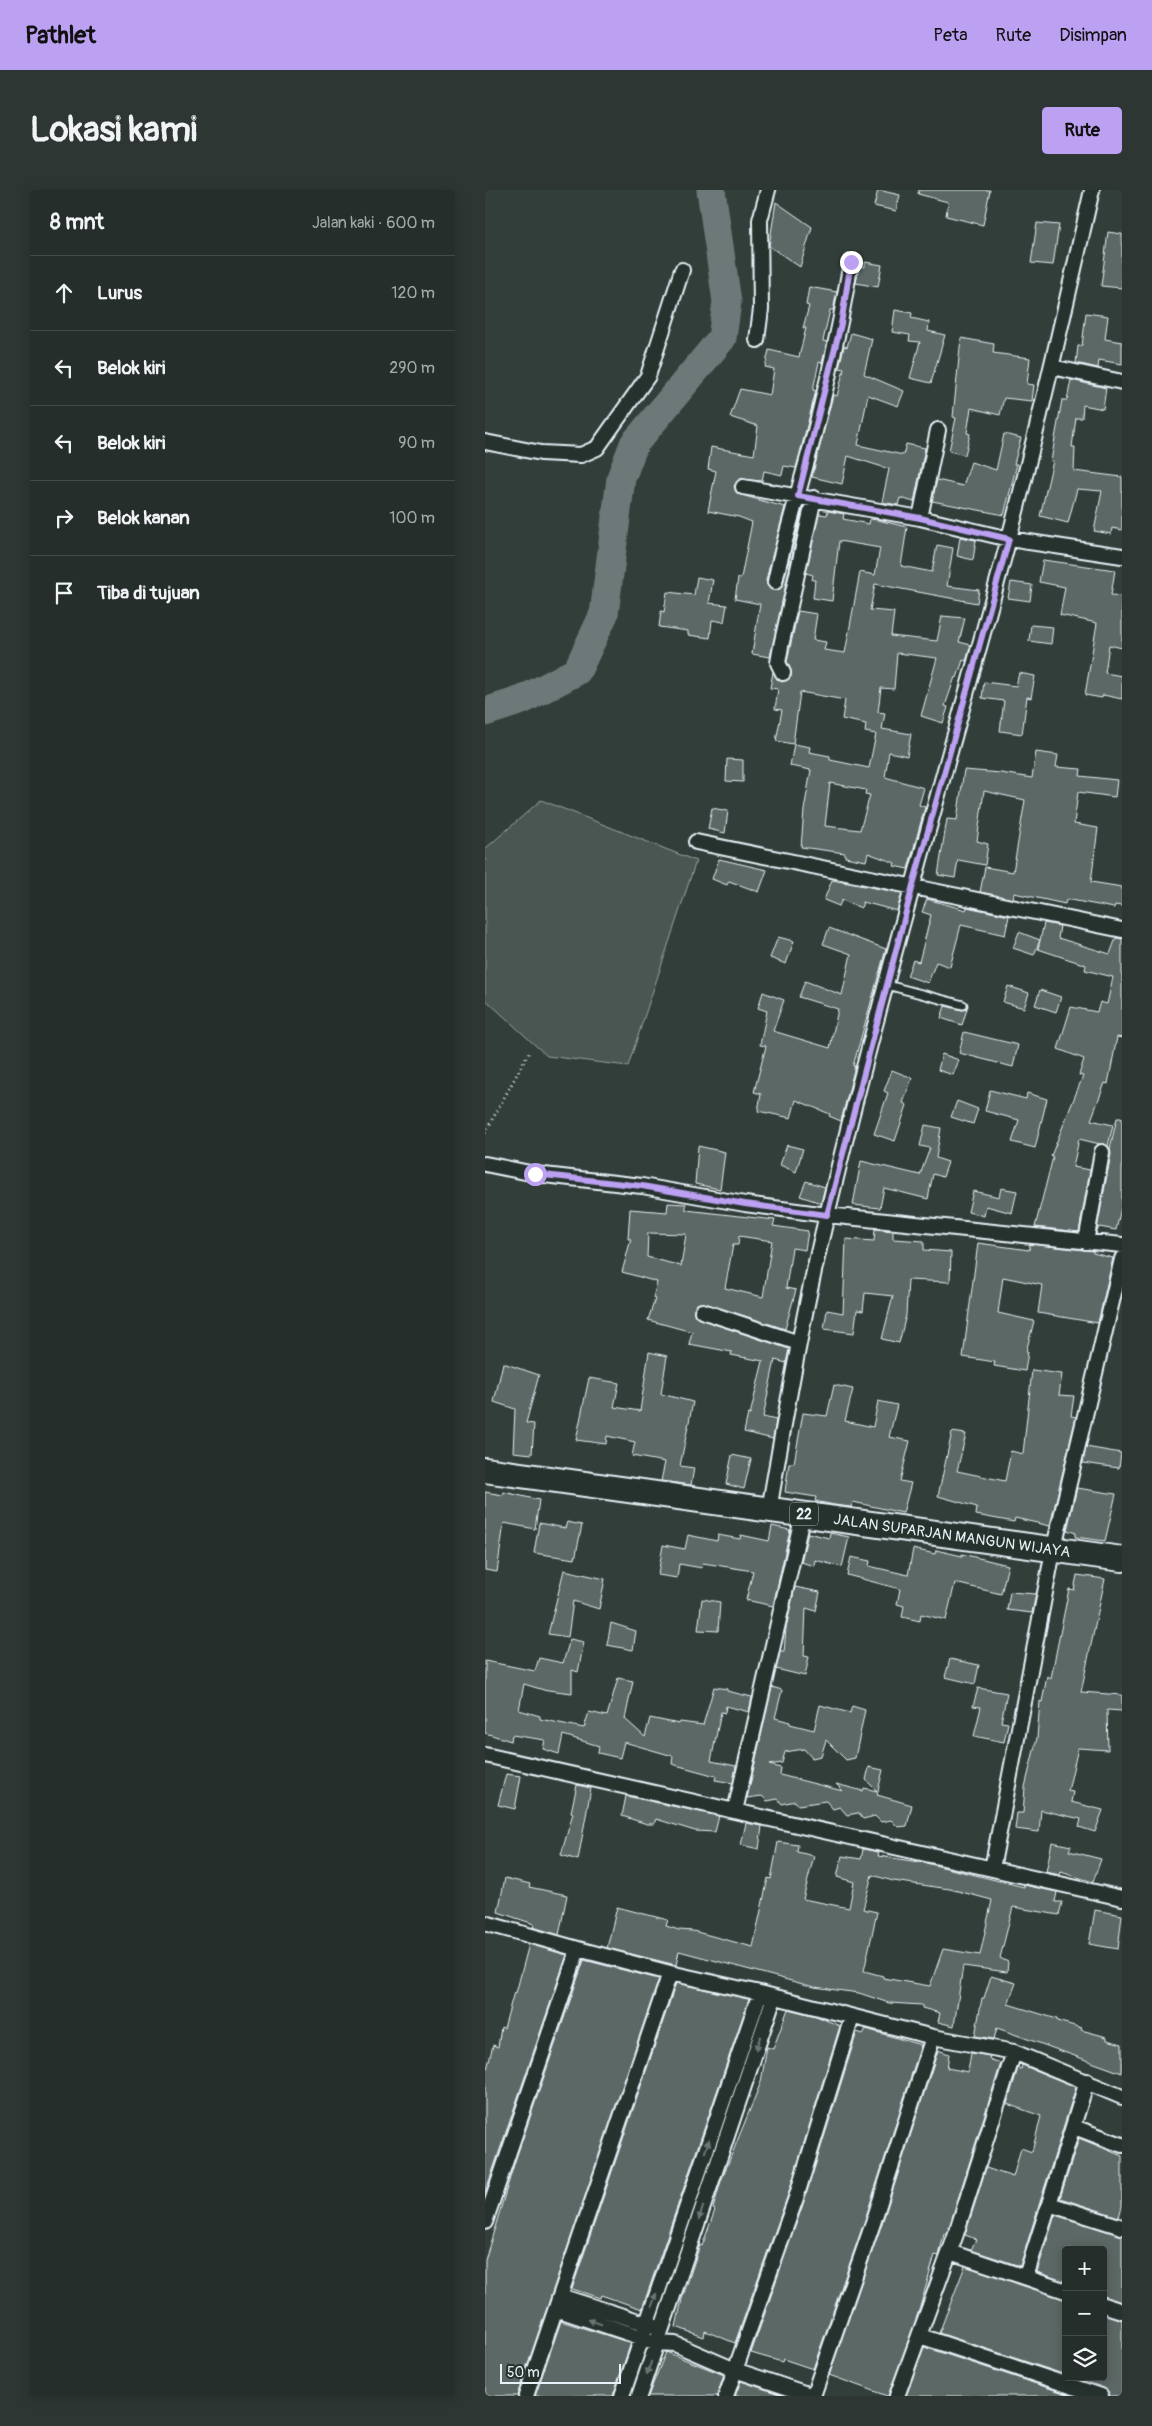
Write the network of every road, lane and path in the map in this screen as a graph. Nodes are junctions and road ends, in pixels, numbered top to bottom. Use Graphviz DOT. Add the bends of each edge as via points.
graph roads {
  1 [pos="768,190"];
  2 [pos="1092,190"];
  3 [pos="851,262"];
  4 [pos="682,270"];
  5 [pos="757,340"];
  6 [pos="1052,367"];
  7 [pos="1122,382"];
  8 [pos="938,430"];
  9 [pos="485,442"];
  10 [pos="743,487"];
  11 [pos="798,496"];
  12 [pos="814,498"];
  13 [pos="920,518"];
  14 [pos="1009,539"];
  15 [pos="1122,556"];
  16 [pos="775,582"];
  17 [pos="783,673"];
  18 [pos="696,842"];
  19 [pos="913,885"];
  20 [pos="1122,930"];
  21 [pos="887,985"];
  22 [pos="963,1005"];
  23 [pos="529,1052"];
  24 [pos="485,1134"];
  25 [pos="1102,1152"];
  26 [pos="485,1164"];
  27 [pos="827,1215"];
  28 [pos="1086,1242"];
  29 [pos="1122,1245"];
  30 [pos="1122,1259"];
  31 [pos="703,1311"];
  32 [pos="799,1343"];
  33 [pos="485,1470"];
  34 [pos="769,1510"];
  35 [pos="803,1514"];
  36 [pos="1053,1551"];
  37 [pos="1122,1559"];
  38 [pos="485,1755"];
  39 [pos="735,1811"];
  40 [pos="991,1869"];
  41 [pos="1122,1898"];
  42 [pos="485,1925"];
  43 [pos="578,1949"];
  44 [pos="670,1973"];
  45 [pos="767,1995"];
  46 [pos="852,2017"];
  47 [pos="933,2037"];
  48 [pos="1014,2052"];
  49 [pos="1087,2081"];
  50 [pos="1122,2097"];
  51 [pos="1074,2127"];
  52 [pos="1122,2145"];
  53 [pos="1049,2204"];
  54 [pos="485,2222"];
  55 [pos="1122,2227"];
  56 [pos="950,2252"];
  57 [pos="1026,2276"];
  58 [pos="1062,2290"];
  59 [pos="558,2302"];
  60 [pos="1107,2306"];
  61 [pos="1122,2311"];
  62 [pos="646,2324"];
  63 [pos="662,2329"];
  64 [pos="920,2336"];
  65 [pos="641,2338"];
  66 [pos="657,2343"];
  67 [pos="675,2344"];
  68 [pos="735,2370"];
  69 [pos="526,2396"];
  70 [pos="623,2396"];
  71 [pos="639,2396"];
  72 [pos="727,2396"];
  73 [pos="813,2396"];
  74 [pos="897,2396"];
  75 [pos="1101,2396"];
  1 -- 5 [label="street" via="760,220 761,309"];
  2 -- 6 [label="street"];
  3 -- 11 [label="street" via="841,324"];
  4 -- 9 [label="street" via="648,376 597,448 588,453 541,453"];
  6 -- 7 [label="street"];
  6 -- 14 [label="street"];
  8 -- 13 [label="street"];
  10 -- 11 [label="street"];
  11 -- 12 [label="street"];
  11 -- 16 [label="street" via="780,551"];
  12 -- 13 [label="street"];
  12 -- 17 [label="street" via="781,646 778,663"];
  13 -- 14 [label="street"];
  14 -- 15 [label="street"];
  14 -- 19 [label="street"];
  18 -- 19 [label="street"];
  19 -- 20 [label="street"];
  19 -- 21 [label="street"];
  21 -- 22 [label="lane"];
  21 -- 27 [label="street"];
  23 -- 24 [label="path"];
  25 -- 28 [label="street"];
  26 -- 27 [label="street" via="535,1174 642,1186"];
  27 -- 28 [label="street"];
  27 -- 32 [label="street"];
  28 -- 29 [label="street"];
  30 -- 36 [label="street"];
  31 -- 32 [label="street"];
  32 -- 34 [label="street"];
  33 -- 34 [label="highway, JALAN SUPARJAN MANGUN WIJAYA / 22"];
  34 -- 35 [label="highway, JALAN SUPARJAN MANGUN WIJAYA / 22"];
  35 -- 36 [label="highway, JALAN SUPARJAN MANGUN WIJAYA / 22"];
  35 -- 39 [label="street"];
  36 -- 37 [label="highway, JALAN SUPARJAN MANGUN WIJAYA / 22"];
  36 -- 40 [label="street"];
  38 -- 39 [label="street"];
  39 -- 40 [label="street"];
  40 -- 41 [label="street"];
  42 -- 43 [label="street"];
  43 -- 44 [label="street"];
  43 -- 54 [label="street"];
  44 -- 45 [label="street"];
  44 -- 59 [label="street"];
  45 -- 46 [label="street"];
  62 -- 45 [label="street, one-way"];
  45 -- 63 [label="street, one-way"];
  46 -- 47 [label="street"];
  46 -- 68 [label="street" via="795,2198"];
  47 -- 48 [label="street"];
  47 -- 73 [label="street"];
  48 -- 49 [label="street"];
  48 -- 56 [label="street"];
  49 -- 50 [label="street"];
  49 -- 51 [label="street"];
  51 -- 52 [label="street"];
  51 -- 53 [label="street"];
  53 -- 55 [label="street"];
  53 -- 57 [label="street"];
  56 -- 57 [label="street"];
  56 -- 64 [label="street"];
  57 -- 58 [label="street"];
  59 -- 62 [label="street"];
  65 -- 59 [label="street, one-way"];
  59 -- 69 [label="street"];
  60 -- 61 [label="street"];
  62 -- 63 [label="street"];
  62 -- 65 [label="street"];
  63 -- 66 [label="street"];
  63 -- 67 [label="street"];
  64 -- 74 [label="street"];
  64 -- 75 [label="street"];
  65 -- 66 [label="street"];
  65 -- 70 [label="street"];
  66 -- 67 [label="street"];
  66 -- 71 [label="street, one-way"];
  67 -- 68 [label="street"];
  68 -- 72 [label="street"];
  68 -- 73 [label="street"];
}
